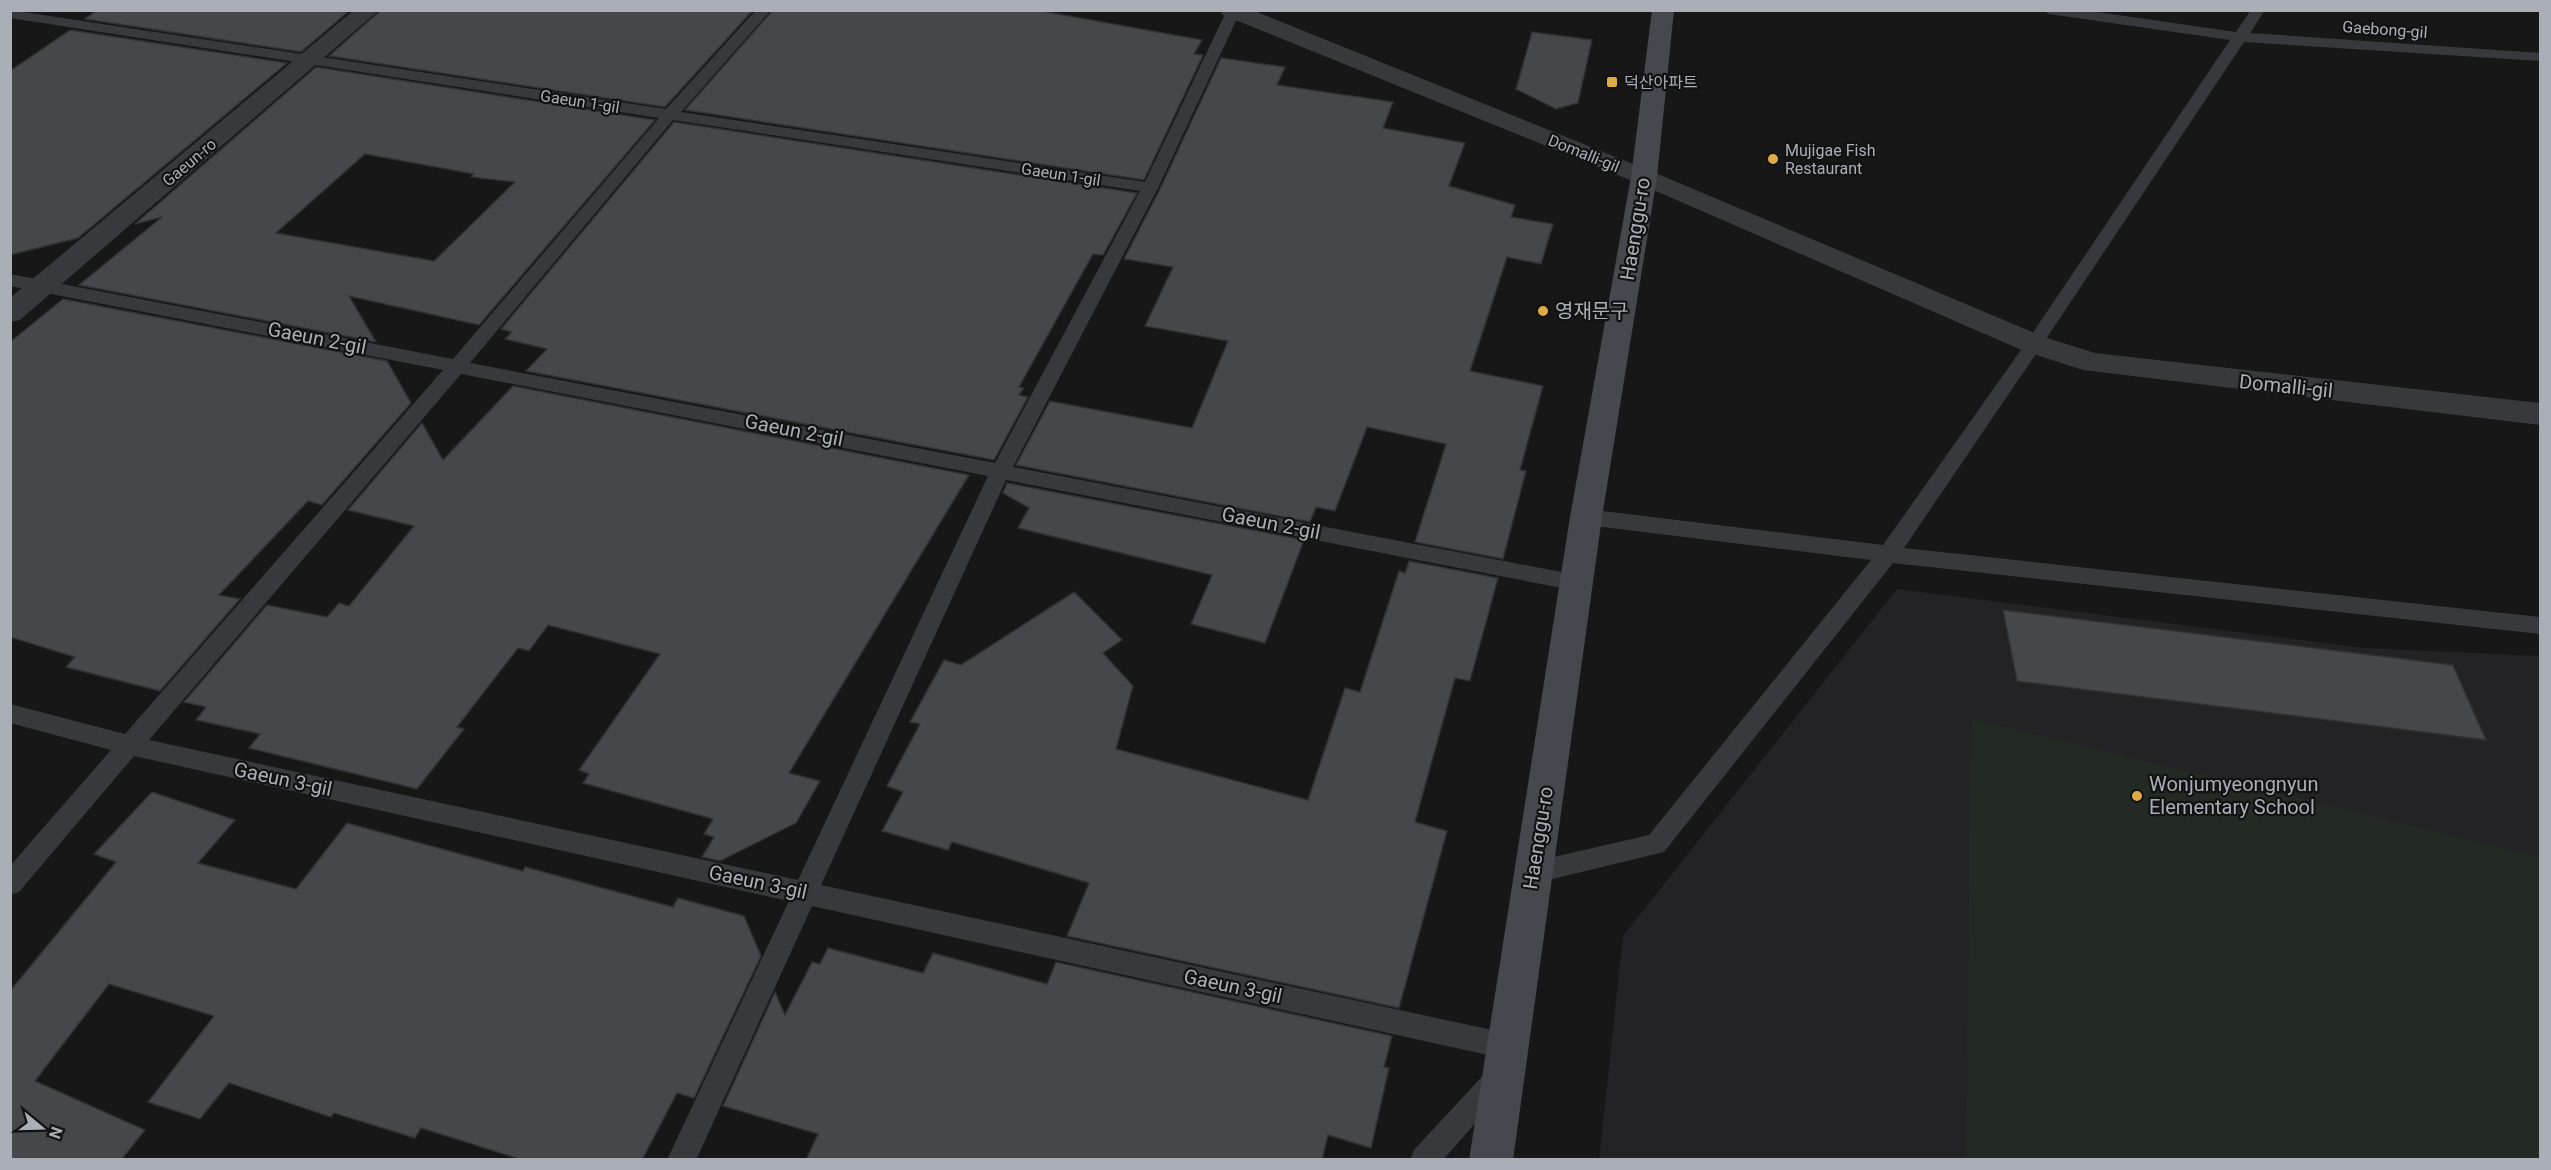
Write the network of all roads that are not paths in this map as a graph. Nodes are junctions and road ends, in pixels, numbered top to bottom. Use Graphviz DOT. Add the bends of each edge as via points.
graph roads {
  1 [pos="368,10"];
  2 [pos="764,10"];
  3 [pos="1663,10"];
  4 [pos="2049,10"];
  5 [pos="2258,10"];
  6 [pos="1233,11"];
  7 [pos="10,14"];
  8 [pos="2238,37"];
  9 [pos="2534,57"];
  10 [pos="310,59"];
  11 [pos="2541,76"];
  12 [pos="670,114"];
  13 [pos="1644,177"];
  14 [pos="1150,188"];
  15 [pos="10,280"];
  16 [pos="43,286"];
  17 [pos="10,313"];
  18 [pos="2034,344"];
  19 [pos="458,365"];
  20 [pos="2541,414"];
  21 [pos="1001,470"];
  22 [pos="1586,517"];
  23 [pos="1889,553"];
  24 [pos="1577,583"];
  25 [pos="2541,626"];
  26 [pos="10,713"];
  27 [pos="128,745"];
  28 [pos="1532,873"];
  29 [pos="10,884"];
  30 [pos="805,892"];
  31 [pos="1505,1059"];
  32 [pos="681,1160"];
  33 [pos="1424,1160"];
  34 [pos="1491,1160"];
  1 -- 10 [label="street, Gaeun-ro"];
  2 -- 12 [label="lane"];
  3 -- 13 [label="street, Haenggu-ro"];
  4 -- 8 [label="lane, Gaebong-gil"];
  5 -- 8 [label="lane"];
  6 -- 13 [label="street, Domalli-gil"];
  6 -- 14 [label="lane"];
  7 -- 10 [label="lane, Gaeun 1-gil"];
  8 -- 9 [label="lane, Gaebong-gil"];
  8 -- 18 [label="lane"];
  9 -- 11 [label="lane"];
  10 -- 12 [label="lane, Gaeun 1-gil"];
  10 -- 16 [label="street, Gaeun-ro"];
  12 -- 14 [label="lane, Gaeun 1-gil"];
  12 -- 19 [label="lane"];
  13 -- 18 [label="street, Domalli-gil"];
  13 -- 22 [label="street, Haenggu-ro"];
  14 -- 21 [label="lane"];
  15 -- 16 [label="lane, Gaeun 2-gil"];
  16 -- 17 [label="street, Gaeun-ro"];
  16 -- 19 [label="lane, Gaeun 2-gil"];
  18 -- 20 [label="street, Domalli-gil" via="2104,364"];
  18 -- 23 [label="lane"];
  19 -- 21 [label="lane, Gaeun 2-gil"];
  19 -- 27 [label="lane"];
  21 -- 24 [label="lane, Gaeun 2-gil"];
  21 -- 30 [label="lane"];
  22 -- 23 [label="lane"];
  22 -- 24 [label="street, Haenggu-ro"];
  23 -- 25 [label="lane"];
  23 -- 28 [label="lane" via="1656,844"];
  24 -- 28 [label="street, Haenggu-ro"];
  26 -- 27 [label="lane, Gaeun 3-gil"];
  27 -- 29 [label="lane"];
  27 -- 30 [label="lane, Gaeun 3-gil"];
  28 -- 31 [label="street, Haenggu-ro"];
  30 -- 31 [label="lane, Gaeun 3-gil"];
  30 -- 32 [label="lane"];
  31 -- 33 [label="lane"];
  31 -- 34 [label="street, Haenggu-ro"];
}
